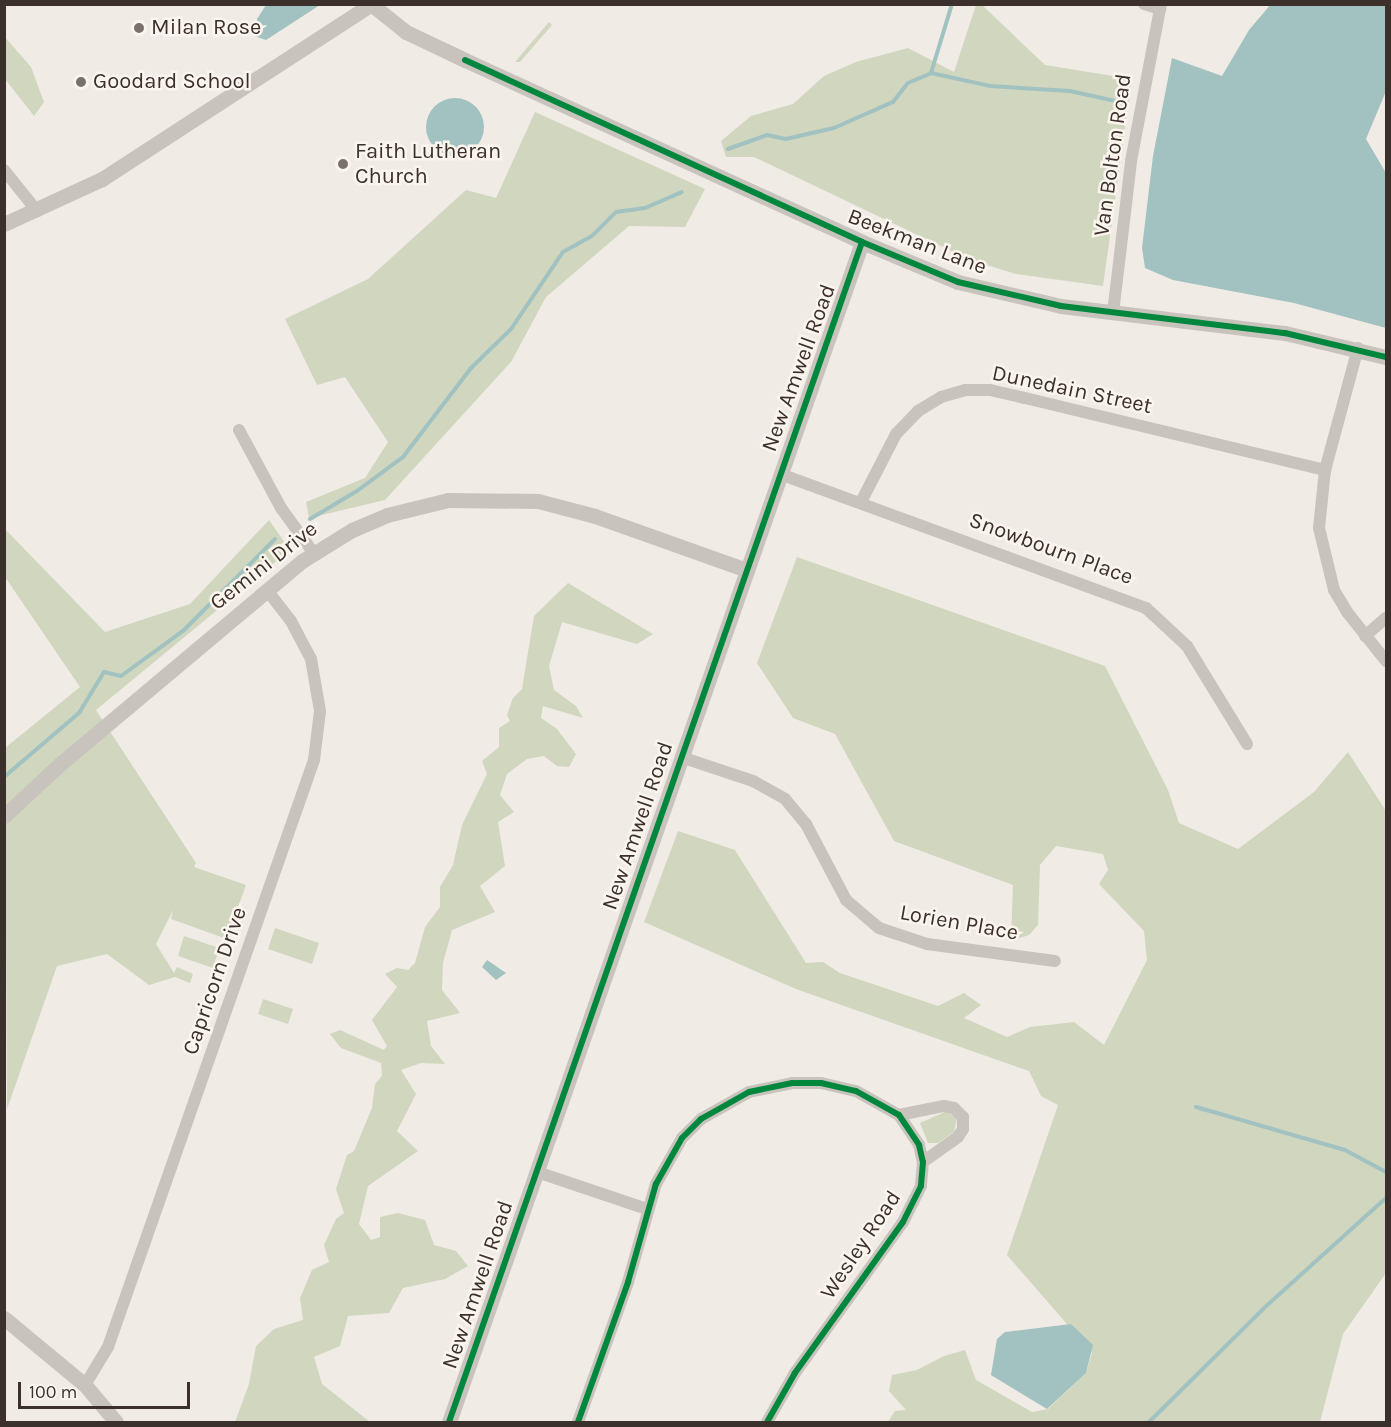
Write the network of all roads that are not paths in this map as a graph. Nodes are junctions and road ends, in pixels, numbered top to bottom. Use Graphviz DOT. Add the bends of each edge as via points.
graph roads {
  1 [pos="371,4"];
  2 [pos="1144,4"];
  3 [pos="1160,7"];
  4 [pos="4,170"];
  5 [pos="37,211"];
  6 [pos="4,224"];
  7 [pos="862,242"];
  8 [pos="1113,313"];
  9 [pos="1358,348"];
  10 [pos="1386,357"];
  11 [pos="239,430"];
  12 [pos="1325,470"];
  13 [pos="780,474"];
  14 [pos="861,502"];
  15 [pos="313,552"];
  16 [pos="747,570"];
  17 [pos="267,590"];
  18 [pos="1386,618"];
  19 [pos="1365,636"];
  20 [pos="1386,661"];
  21 [pos="1247,744"];
  22 [pos="681,757"];
  23 [pos="4,816"];
  24 [pos="1055,961"];
  25 [pos="899,1115"];
  26 [pos="923,1162"];
  27 [pos="537,1172"];
  28 [pos="648,1209"];
  29 [pos="4,1318"];
  30 [pos="85,1385"];
  31 [pos="116,1422"];
  32 [pos="449,1422"];
  33 [pos="578,1422"];
  34 [pos="767,1422"];
  1 -- 5 [label="street" via="102,179"];
  1 -- 7 [label="street, Beekman Lane" via="406,32"];
  2 -- 3 [label="street"];
  3 -- 8 [label="street, Van Bolton Road" via="1131,161"];
  4 -- 5 [label="street"];
  5 -- 6 [label="street"];
  7 -- 8 [label="street, Beekman Lane" via="958,282 1030,301"];
  7 -- 13 [label="street, New Amwell Road"];
  8 -- 9 [label="street, Beekman Lane" via="1251,328"];
  9 -- 10 [label="street, Beekman Lane"];
  9 -- 12 [label="street"];
  11 -- 15 [label="street" via="281,508"];
  12 -- 14 [label="street, Dunedain Street" via="990,390 965,390 941,397 918,411 896,434"];
  12 -- 19 [label="street" via="1319,501 1322,551 1334,590"];
  13 -- 14 [label="street, Snowbourn Place"];
  13 -- 16 [label="street, New Amwell Road"];
  14 -- 21 [label="street, Snowbourn Place" via="1146,608 1187,646"];
  15 -- 16 [label="street, Gemini Drive" via="352,530 405,509 448,500 506,497 569,507"];
  15 -- 17 [label="street, Gemini Drive"];
  16 -- 22 [label="street, New Amwell Road"];
  17 -- 23 [label="street, Gemini Drive"];
  17 -- 30 [label="street, Capricorn Drive" via="291,621 311,659 320,711 314,760 108,1347"];
  18 -- 19 [label="street"];
  19 -- 20 [label="street"];
  22 -- 24 [label="street, Lorien Place" via="753,781 785,799 806,824 846,900 879,928 927,944"];
  22 -- 27 [label="street, New Amwell Road"];
  25 -- 26 [label="street, Wesley Road" via="910,1128"];
  25 -- 26 [label="street" via="944,1106 954,1108 963,1118 958,1137"];
  25 -- 28 [label="street, Wesley Road" via="856,1091 821,1083 792,1083 749,1092 701,1119 682,1138 667,1161"];
  26 -- 34 [label="street, Wesley Road" via="921,1186 903,1222 795,1373"];
  27 -- 28 [label="street"];
  27 -- 32 [label="street, New Amwell Road"];
  28 -- 33 [label="street, Wesley Road" via="628,1282"];
  29 -- 30 [label="street"];
  30 -- 31 [label="street"];
}
